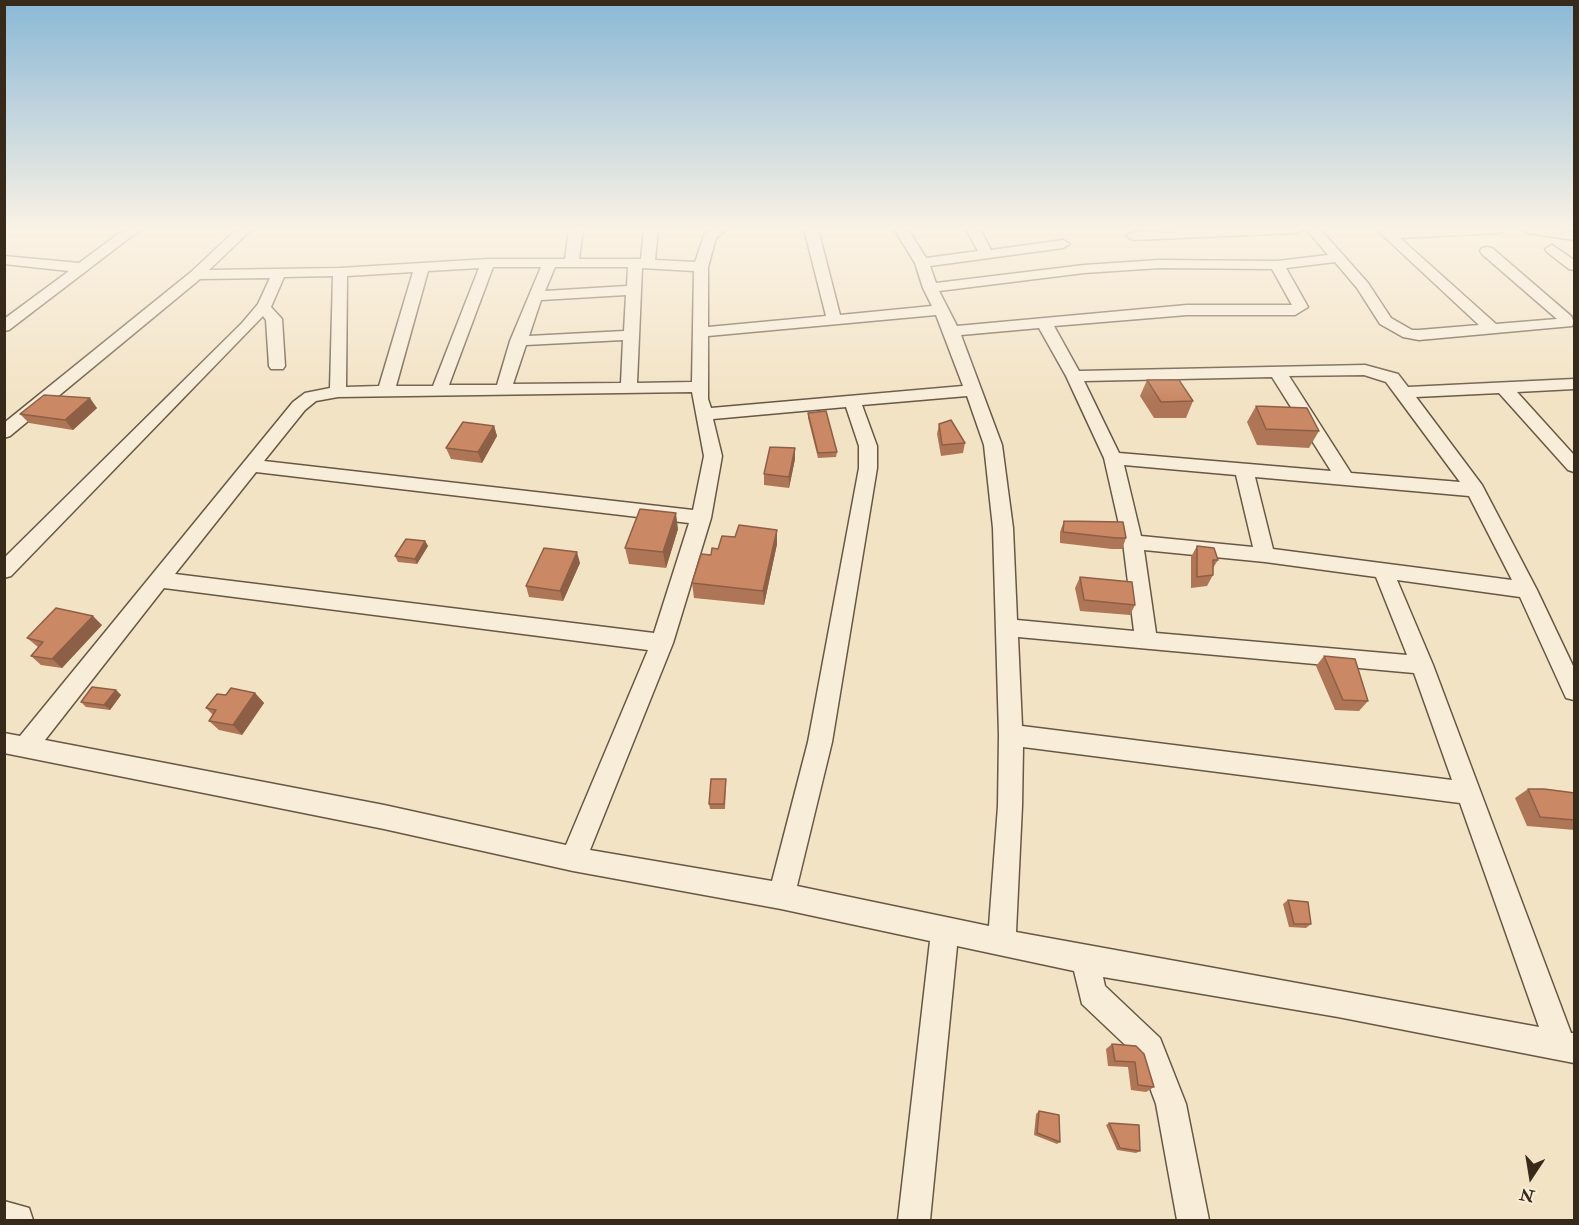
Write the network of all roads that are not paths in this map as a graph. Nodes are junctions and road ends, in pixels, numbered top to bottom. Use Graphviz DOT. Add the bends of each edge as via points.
graph roads {
  1 [pos="59,286"];
  2 [pos="182,286"];
  3 [pos="273,286"];
  4 [pos="340,286"];
  5 [pos="416,286"];
  6 [pos="479,286"];
  7 [pos="539,286"];
  8 [pos="636,286"];
  9 [pos="700,286"];
  10 [pos="826,286"];
  11 [pos="945,286"];
  12 [pos="1289,286"];
  13 [pos="1363,286"];
  14 [pos="1446,286"];
  15 [pos="1528,286"];
  16 [pos="930,288"];
  17 [pos="635,290"];
  18 [pos="535,296"];
  19 [pos="263,307"];
  20 [pos="941,310"];
  21 [pos="834,319"];
  22 [pos="1045,324"];
  23 [pos="4,327"];
  24 [pos="1493,330"];
  25 [pos="952,331"];
  26 [pos="699,332"];
  27 [pos="633,335"];
  28 [pos="518,341"];
  29 [pos="277,366"];
  30 [pos="1277,371"];
  31 [pos="1074,376"];
  32 [pos="1575,384"];
  33 [pos="629,386"];
  34 [pos="699,387"];
  35 [pos="1504,388"];
  36 [pos="503,390"];
  37 [pos="975,390"];
  38 [pos="386,391"];
  39 [pos="439,391"];
  40 [pos="338,392"];
  41 [pos="1404,392"];
  42 [pos="852,400"];
  43 [pos="703,414"];
  44 [pos="5,431"];
  45 [pos="1113,458"];
  46 [pos="252,466"];
  47 [pos="1575,466"];
  48 [pos="1244,469"];
  49 [pos="1346,480"];
  50 [pos="1475,490"];
  51 [pos="701,518"];
  52 [pos="1133,542"];
  53 [pos="1265,555"];
  54 [pos="1383,570"];
  55 [pos="4,571"];
  56 [pos="160,579"];
  57 [pos="1527,590"];
  58 [pos="1009,628"];
  59 [pos="1146,639"];
  60 [pos="662,644"];
  61 [pos="1422,665"];
  62 [pos="1575,690"];
  63 [pos="1011,735"];
  64 [pos="15,744"];
  65 [pos="1470,794"];
  66 [pos="573,859"];
  67 [pos="781,896"];
  68 [pos="945,930"];
  69 [pos="1002,942"];
  70 [pos="1086,960"];
  71 [pos="1568,1047"];
  72 [pos="4,1217"];
  73 [pos="18,1221"];
  74 [pos="914,1221"];
  75 [pos="1193,1221"];
  1 -- 23 [label="street"];
  2 -- 44 [label="street"];
  3 -- 19 [label="street"];
  4 -- 40 [label="street"];
  5 -- 38 [label="street"];
  6 -- 39 [label="street"];
  7 -- 18 [label="street"];
  8 -- 17 [label="street"];
  9 -- 26 [label="street"];
  10 -- 21 [label="street"];
  11 -- 16 [label="street"];
  12 -- 22 [label="street" via="1300,307 1295,310 1187,310"];
  13 -- 24 [label="street" via="1385,321 1402,332 1419,335"];
  14 -- 24 [label="street"];
  15 -- 24 [label="street" via="1567,323"];
  16 -- 20 [label="street"];
  17 -- 18 [label="street"];
  17 -- 27 [label="street"];
  18 -- 28 [label="street"];
  19 -- 29 [label="street" via="274,319"];
  19 -- 55 [label="street"];
  20 -- 21 [label="street"];
  20 -- 25 [label="street"];
  21 -- 26 [label="street"];
  22 -- 25 [label="street"];
  22 -- 31 [label="street"];
  25 -- 37 [label="street"];
  26 -- 34 [label="street"];
  27 -- 28 [label="street"];
  27 -- 33 [label="street"];
  28 -- 36 [label="street"];
  30 -- 31 [label="street"];
  30 -- 41 [label="street" via="1365,370 1392,378"];
  30 -- 49 [label="street"];
  31 -- 45 [label="street"];
  32 -- 35 [label="street"];
  33 -- 34 [label="street"];
  33 -- 36 [label="street"];
  34 -- 43 [label="street"];
  35 -- 41 [label="street"];
  35 -- 47 [label="street"];
  36 -- 39 [label="street"];
  37 -- 42 [label="street"];
  37 -- 58 [label="street" via="993,445"];
  38 -- 39 [label="street"];
  38 -- 40 [label="street"];
  40 -- 46 [label="street" via="311,397 299,406"];
  41 -- 50 [label="street"];
  42 -- 43 [label="street"];
  42 -- 67 [label="street" via="868,446 868,468 820,742"];
  43 -- 51 [label="street" via="712,456"];
  45 -- 48 [label="street"];
  45 -- 52 [label="street"];
  46 -- 51 [label="street"];
  46 -- 56 [label="street"];
  48 -- 49 [label="street"];
  48 -- 53 [label="street"];
  49 -- 50 [label="street"];
  50 -- 57 [label="street"];
  51 -- 60 [label="street"];
  52 -- 53 [label="street"];
  52 -- 59 [label="street"];
  53 -- 54 [label="street"];
  54 -- 57 [label="street"];
  54 -- 61 [label="street"];
  56 -- 60 [label="street"];
  56 -- 64 [label="street"];
  57 -- 62 [label="street"];
  58 -- 59 [label="street"];
  58 -- 63 [label="street"];
  59 -- 61 [label="street"];
  60 -- 66 [label="street"];
  61 -- 65 [label="street"];
  63 -- 65 [label="street"];
  63 -- 69 [label="street"];
  64 -- 66 [label="street"];
  65 -- 71 [label="street"];
  66 -- 67 [label="street"];
  67 -- 68 [label="street"];
  68 -- 69 [label="street"];
  68 -- 74 [label="street"];
  69 -- 70 [label="street"];
  70 -- 71 [label="street"];
  70 -- 75 [label="street" via="1092,994 1150,1048 1171,1104"];
  72 -- 73 [label="street"];
}
